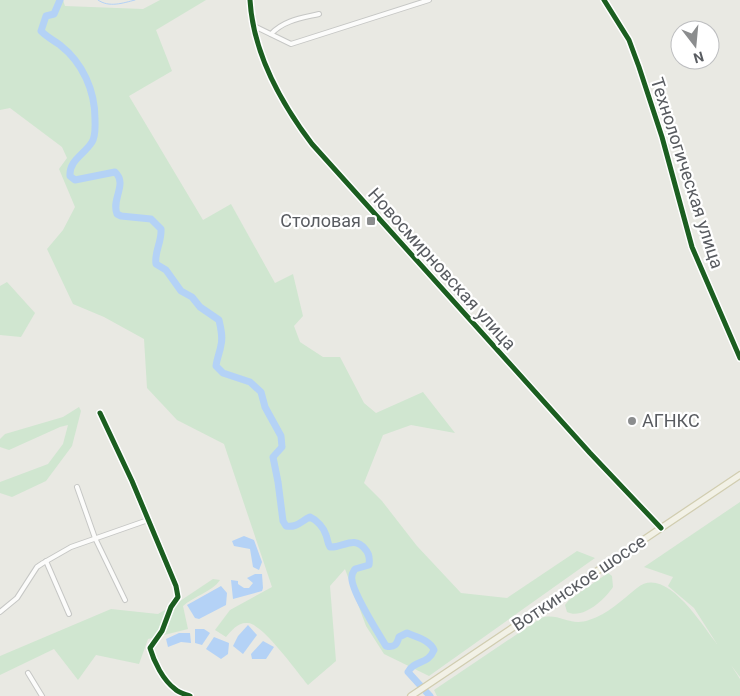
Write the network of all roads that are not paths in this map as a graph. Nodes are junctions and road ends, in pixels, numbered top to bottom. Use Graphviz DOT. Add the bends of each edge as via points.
graph roads {
  1 [pos="250,0"];
  2 [pos="429,0"];
  3 [pos="604,0"];
  4 [pos="319,14"];
  5 [pos="254,26"];
  6 [pos="271,34"];
  7 [pos="740,358"];
  8 [pos="100,413"];
  9 [pos="740,475"];
  10 [pos="77,487"];
  11 [pos="148,520"];
  12 [pos="661,528"];
  13 [pos="95,538"];
  14 [pos="46,561"];
  15 [pos="125,600"];
  16 [pos="0,612"];
  17 [pos="69,614"];
  18 [pos="28,673"];
  19 [pos="42,696"];
  20 [pos="190,696"];
  21 [pos="411,696"];
  1 -- 5 [label="street, Новосмирновская улица"];
  2 -- 6 [label="street" via="291,44"];
  3 -- 7 [label="street, Технологическая улица" via="629,40 662,136 692,247"];
  4 -- 6 [label="street" via="288,22"];
  5 -- 6 [label="street"];
  5 -- 12 [label="street, Новосмирновская улица" via="275,88 312,144"];
  8 -- 11 [label="street"];
  9 -- 12 [label="main road, Воткинское шоссе"];
  10 -- 13 [label="street"];
  11 -- 13 [label="street"];
  11 -- 20 [label="street" via="178,597 150,648 167,680 176,690"];
  12 -- 21 [label="main road, Воткинское шоссе"];
  13 -- 14 [label="street"];
  13 -- 15 [label="street"];
  14 -- 16 [label="street" via="37,568 17,598"];
  14 -- 17 [label="street"];
  18 -- 19 [label="street"];
}
